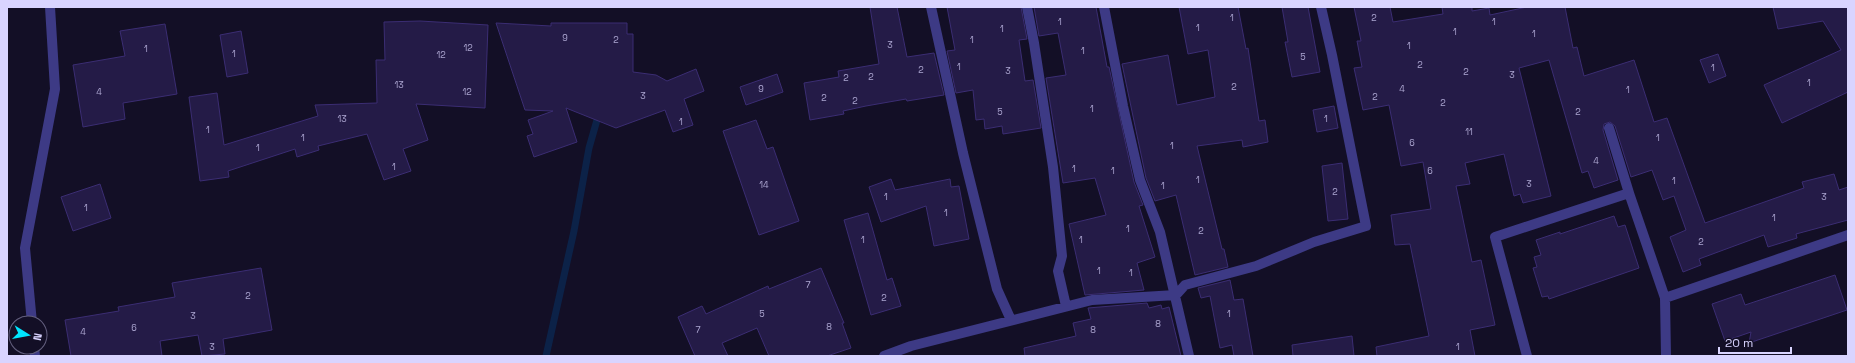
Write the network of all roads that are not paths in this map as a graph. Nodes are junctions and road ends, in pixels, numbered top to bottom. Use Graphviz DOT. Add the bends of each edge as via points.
graph roads {
  1 [pos="50,7"];
  2 [pos="931,7"];
  3 [pos="1026,7"];
  4 [pos="1104,7"];
  5 [pos="1321,7"];
  6 [pos="1609,128"];
  7 [pos="1629,193"];
  8 [pos="1848,235"];
  9 [pos="1176,295"];
  10 [pos="1665,298"];
  11 [pos="1066,306"];
  12 [pos="31,315"];
  13 [pos="1011,320"];
  14 [pos="884,356"];
  15 [pos="1190,356"];
  16 [pos="1527,356"];
  17 [pos="1666,356"];
  1 -- 12 [label="street" via="55,89 25,248"];
  2 -- 13 [label="street" via="963,153 997,289"];
  3 -- 11 [label="street" via="1053,167 1062,256 1058,271"];
  4 -- 9 [label="street" via="1140,180 1160,232"];
  5 -- 9 [label="street" via="1366,226 1314,242 1256,266 1185,285"];
  6 -- 7 [label="street"];
  7 -- 10 [label="street"];
  7 -- 16 [label="street" via="1495,237"];
  8 -- 10 [label="street"];
  9 -- 11 [label="street" via="1092,300"];
  9 -- 15 [label="street"];
  10 -- 17 [label="street"];
  11 -- 13 [label="street"];
  13 -- 14 [label="street" via="911,346"];
}
